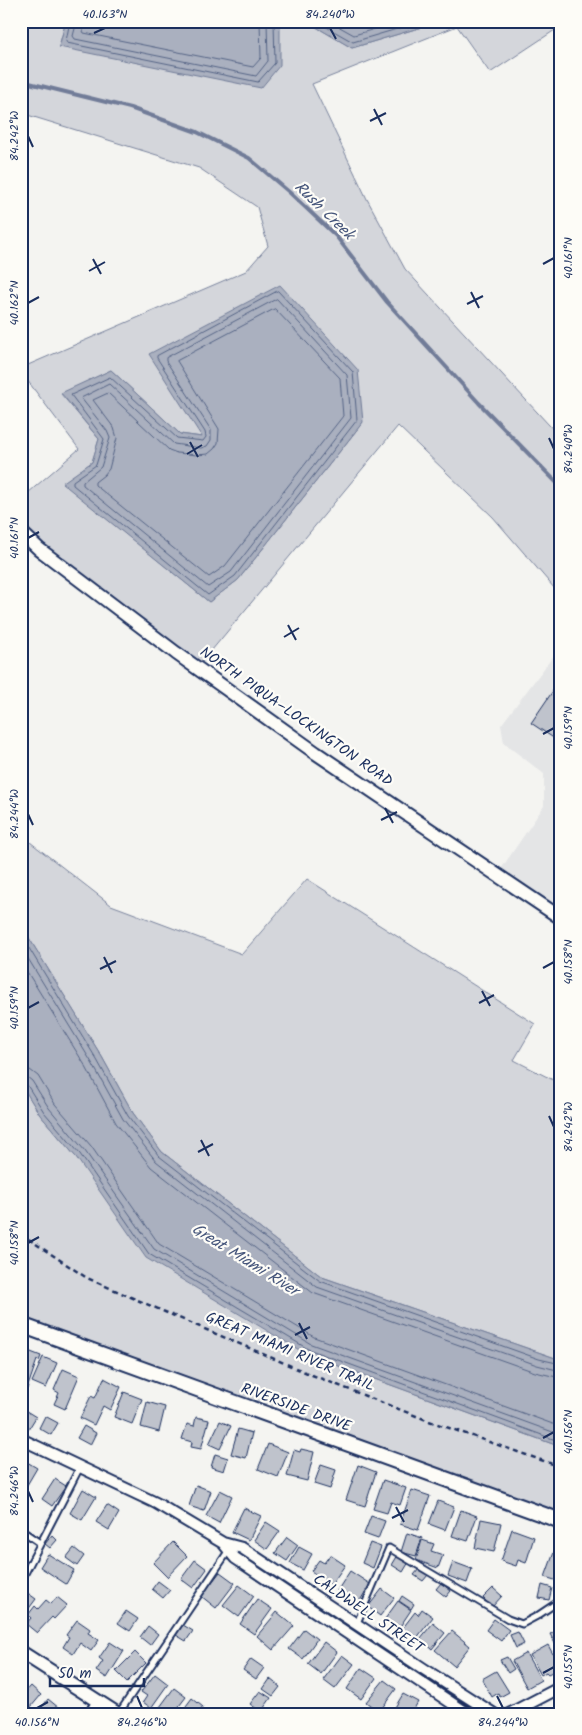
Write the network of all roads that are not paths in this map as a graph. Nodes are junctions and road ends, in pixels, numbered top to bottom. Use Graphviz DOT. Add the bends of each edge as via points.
graph roads {
  1 [pos="21,532"];
  2 [pos="561,918"];
  3 [pos="21,1324"];
  4 [pos="21,1439"];
  5 [pos="81,1466"];
  6 [pos="561,1521"];
  7 [pos="21,1530"];
  8 [pos="40,1544"];
  9 [pos="226,1546"];
  10 [pos="21,1581"];
  11 [pos="317,1597"];
  12 [pos="561,1600"];
  13 [pos="311,1608"];
  14 [pos="357,1623"];
  15 [pos="350,1634"];
  16 [pos="21,1652"];
  17 [pos="424,1669"];
  18 [pos="417,1680"];
  19 [pos="561,1687"];
  20 [pos="98,1701"];
  21 [pos="90,1714"];
  22 [pos="118,1714"];
  23 [pos="468,1714"];
  24 [pos="494,1714"];
  25 [pos="509,1714"];
  1 -- 2 [label="street, NORTH PIQUA–LOCKINGTON ROAD" via="38,549 183,658 316,753"];
  3 -- 6 [label="main road, RIVERSIDE DRIVE"];
  4 -- 5 [label="street, CALDWELL STREET"];
  5 -- 8 [label="lane"];
  5 -- 9 [label="street, CALDWELL STREET" via="156,1503"];
  7 -- 8 [label="lane"];
  8 -- 10 [label="lane"];
  9 -- 11 [label="street, CALDWELL STREET" via="242,1548"];
  9 -- 13 [label="street, CALDWELL STREET" via="235,1558"];
  9 -- 22 [label="lane"];
  11 -- 13 [label="street"];
  11 -- 14 [label="street, CALDWELL STREET"];
  12 -- 14 [label="lane" via="522,1624 508,1619 389,1548"];
  13 -- 15 [label="street, CALDWELL STREET"];
  14 -- 15 [label="street"];
  14 -- 17 [label="street, CALDWELL STREET"];
  15 -- 18 [label="street, CALDWELL STREET"];
  16 -- 20 [label="street"];
  17 -- 18 [label="street"];
  17 -- 24 [label="street, CALDWELL STREET"];
  18 -- 23 [label="street, CALDWELL STREET"];
  19 -- 25 [label="street"];
  20 -- 21 [label="street"];
  20 -- 22 [label="street"];
}
